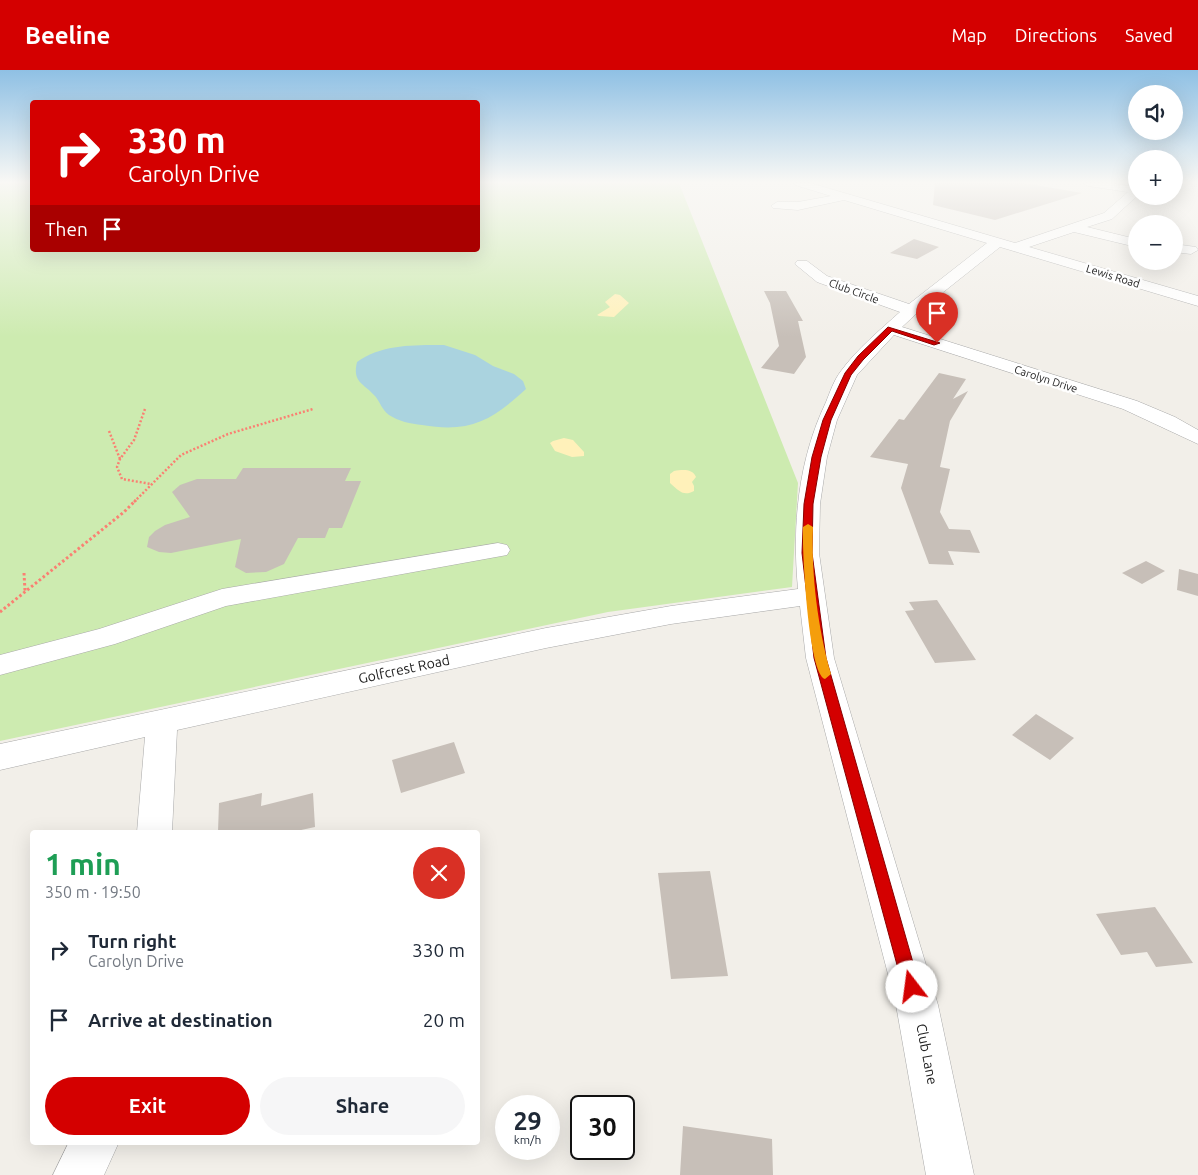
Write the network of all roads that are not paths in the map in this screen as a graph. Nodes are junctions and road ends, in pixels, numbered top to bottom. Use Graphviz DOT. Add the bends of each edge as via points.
graph roads {
  1 [pos="972,235"];
  2 [pos="1049,235"];
  3 [pos="1100,235"];
  4 [pos="1128,242"];
  5 [pos="1007,245"];
  6 [pos="1183,249"];
  7 [pos="1191,250"];
  8 [pos="802,264"];
  9 [pos="1198,301"];
  10 [pos="901,319"];
  11 [pos="1198,438"];
  12 [pos="498,550"];
  13 [pos="811,596"];
  14 [pos="0,665"];
  15 [pos="162,722"];
  16 [pos="0,757"];
  17 [pos="155,830"];
  18 [pos="94,1145"];
  19 [pos="77,1175"];
  20 [pos="950,1175"];
  1 -- 5 [label="street, Lewis Road"];
  2 -- 5 [label="street, Club Lane"];
  3 -- 4 [label="street"];
  5 -- 9 [label="street, Lewis Road"];
  5 -- 10 [label="street, Club Lane" via="993,245"];
  6 -- 7 [label="street"];
  8 -- 10 [label="street, Club Circle" via="822,279"];
  10 -- 11 [label="street, Carolyn Drive" via="1130,405"];
  10 -- 13 [label="street, Club Lane" via="848,374 827,420 816,457 808,504 807,553"];
  12 -- 14 [label="street" via="222,598 105,637"];
  13 -- 15 [label="street, Golfcrest Road" via="671,615 546,638"];
  13 -- 20 [label="street, Club Lane" via="820,658 917,1005"];
  15 -- 16 [label="street, Golfcrest Road"];
  15 -- 17 [label="street"];
  18 -- 19 [label="street"];
}
